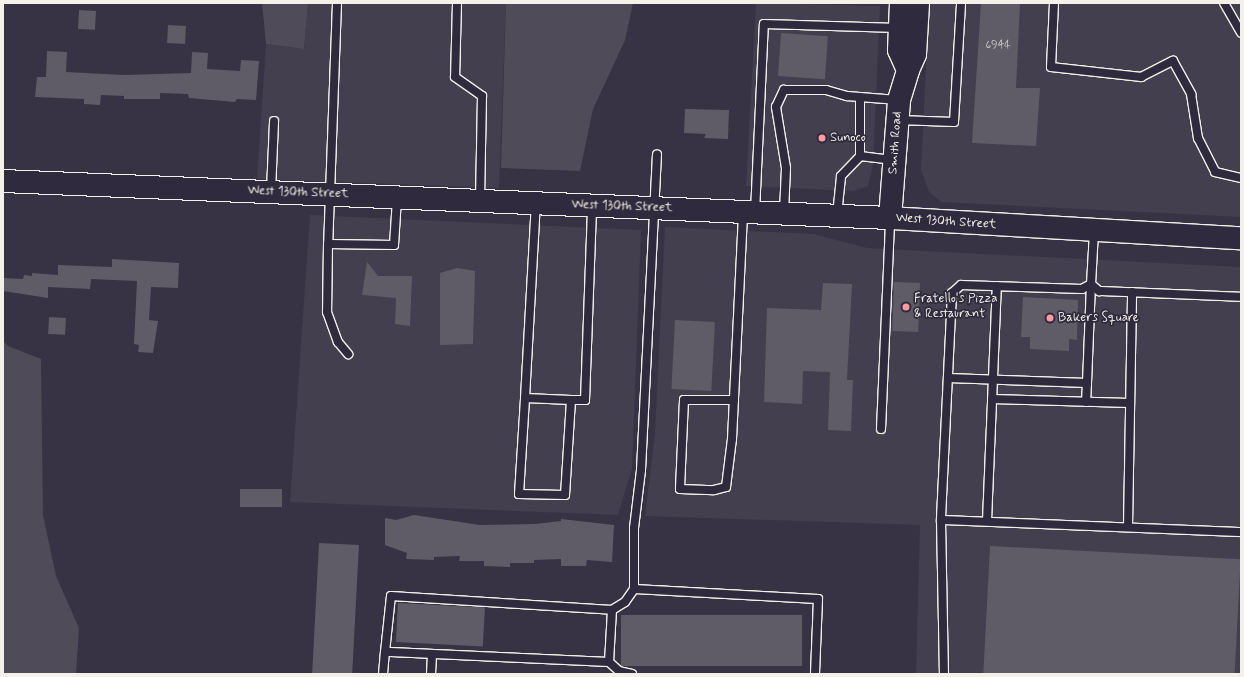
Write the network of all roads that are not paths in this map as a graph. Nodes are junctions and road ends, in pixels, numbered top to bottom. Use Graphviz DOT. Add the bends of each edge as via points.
graph roads {
  1 [pos="337,3"];
  2 [pos="457,3"];
  3 [pos="901,3"];
  4 [pos="918,3"];
  5 [pos="961,3"];
  6 [pos="1054,3"];
  7 [pos="1224,3"];
  8 [pos="900,28"];
  9 [pos="1241,33"];
  10 [pos="908,70"];
  11 [pos="860,97"];
  12 [pos="899,110"];
  13 [pos="274,121"];
  14 [pos="657,154"];
  15 [pos="860,156"];
  16 [pos="895,160"];
  17 [pos="1241,178"];
  18 [pos="3,181"];
  19 [pos="271,192"];
  20 [pos="329,195"];
  21 [pos="397,198"];
  22 [pos="480,202"];
  23 [pos="536,204"];
  24 [pos="592,206"];
  25 [pos="655,208"];
  26 [pos="749,212"];
  27 [pos="784,214"];
  28 [pos="837,216"];
  29 [pos="890,218"];
  30 [pos="1094,232"];
  31 [pos="1241,238"];
  32 [pos="328,244"];
  33 [pos="1091,284"];
  34 [pos="998,286"];
  35 [pos="1132,292"];
  36 [pos="1241,297"];
  37 [pos="348,354"];
  38 [pos="948,378"];
  39 [pos="993,380"];
  40 [pos="1087,383"];
  41 [pos="525,398"];
  42 [pos="992,398"];
  43 [pos="571,400"];
  44 [pos="734,400"];
  45 [pos="1086,402"];
  46 [pos="1130,403"];
  47 [pos="881,429"];
  48 [pos="941,520"];
  49 [pos="987,522"];
  50 [pos="1128,527"];
  51 [pos="1241,532"];
  52 [pos="634,589"];
  53 [pos="612,610"];
  54 [pos="384,652"];
  55 [pos="432,654"];
  56 [pos="609,662"];
  57 [pos="383,674"];
  58 [pos="431,674"];
  59 [pos="632,674"];
  60 [pos="815,674"];
  61 [pos="944,674"];
  1 -- 20 [label="lane"];
  2 -- 22 [label="lane" via="455,77 482,96"];
  3 -- 8 [label="main road"];
  4 -- 10 [label="main road, Smith Road" via="916,54"];
  5 -- 12 [label="lane" via="954,122"];
  6 -- 17 [label="lane" via="1051,67 1141,77 1173,61 1191,94 1198,138 1215,172"];
  7 -- 9 [label="lane"];
  8 -- 10 [label="main road" via="899,50"];
  8 -- 26 [label="lane" via="764,24"];
  10 -- 12 [label="main road, Smith Road"];
  11 -- 12 [label="lane"];
  11 -- 15 [label="lane"];
  11 -- 27 [label="lane" via="826,90 784,90 776,107 786,168"];
  12 -- 16 [label="main road, Smith Road"];
  13 -- 19 [label="lane"];
  14 -- 25 [label="lane"];
  15 -- 16 [label="lane"];
  15 -- 28 [label="lane" via="841,176"];
  16 -- 29 [label="main road, Smith Road"];
  18 -- 19 [label="main road, West 130th Street"];
  19 -- 20 [label="main road, West 130th Street"];
  20 -- 21 [label="main road, West 130th Street"];
  20 -- 32 [label="lane"];
  21 -- 22 [label="main road, West 130th Street"];
  21 -- 32 [label="lane" via="394,245"];
  22 -- 23 [label="main road, West 130th Street"];
  23 -- 24 [label="main road, West 130th Street"];
  23 -- 41 [label="lane"];
  24 -- 25 [label="main road, West 130th Street"];
  24 -- 43 [label="lane" via="585,400"];
  25 -- 26 [label="main road, West 130th Street"];
  25 -- 52 [label="lane" via="641,470 634,528"];
  26 -- 27 [label="main road, West 130th Street"];
  26 -- 44 [label="lane"];
  27 -- 28 [label="main road, West 130th Street"];
  28 -- 29 [label="main road, West 130th Street"];
  29 -- 30 [label="main road, West 130th Street"];
  29 -- 47 [label="lane"];
  30 -- 31 [label="main road, West 130th Street"];
  30 -- 33 [label="lane"];
  32 -- 37 [label="lane" via="327,312 338,342"];
  33 -- 34 [label="lane" via="1082,289"];
  33 -- 35 [label="lane" via="1099,291"];
  33 -- 40 [label="lane"];
  34 -- 38 [label="lane" via="960,285 952,292"];
  34 -- 39 [label="lane"];
  35 -- 36 [label="lane"];
  35 -- 46 [label="lane"];
  38 -- 39 [label="lane"];
  38 -- 48 [label="lane"];
  39 -- 40 [label="lane"];
  39 -- 42 [label="lane"];
  40 -- 45 [label="lane"];
  41 -- 43 [label="lane"];
  41 -- 43 [label="lane" via="519,494 566,495"];
  42 -- 45 [label="lane"];
  42 -- 49 [label="lane"];
  44 -- 44 [label="lane" via="726,487 714,490 680,489 684,400"];
  45 -- 46 [label="lane"];
  46 -- 50 [label="lane"];
  48 -- 49 [label="lane"];
  48 -- 61 [label="lane"];
  49 -- 50 [label="lane"];
  50 -- 51 [label="lane"];
  52 -- 53 [label="lane" via="624,602"];
  52 -- 60 [label="lane" via="818,599"];
  53 -- 54 [label="lane" via="391,596"];
  53 -- 56 [label="lane"];
  54 -- 55 [label="lane"];
  54 -- 57 [label="lane"];
  55 -- 56 [label="lane"];
  55 -- 58 [label="lane"];
  56 -- 59 [label="lane" via="619,671"];
}
